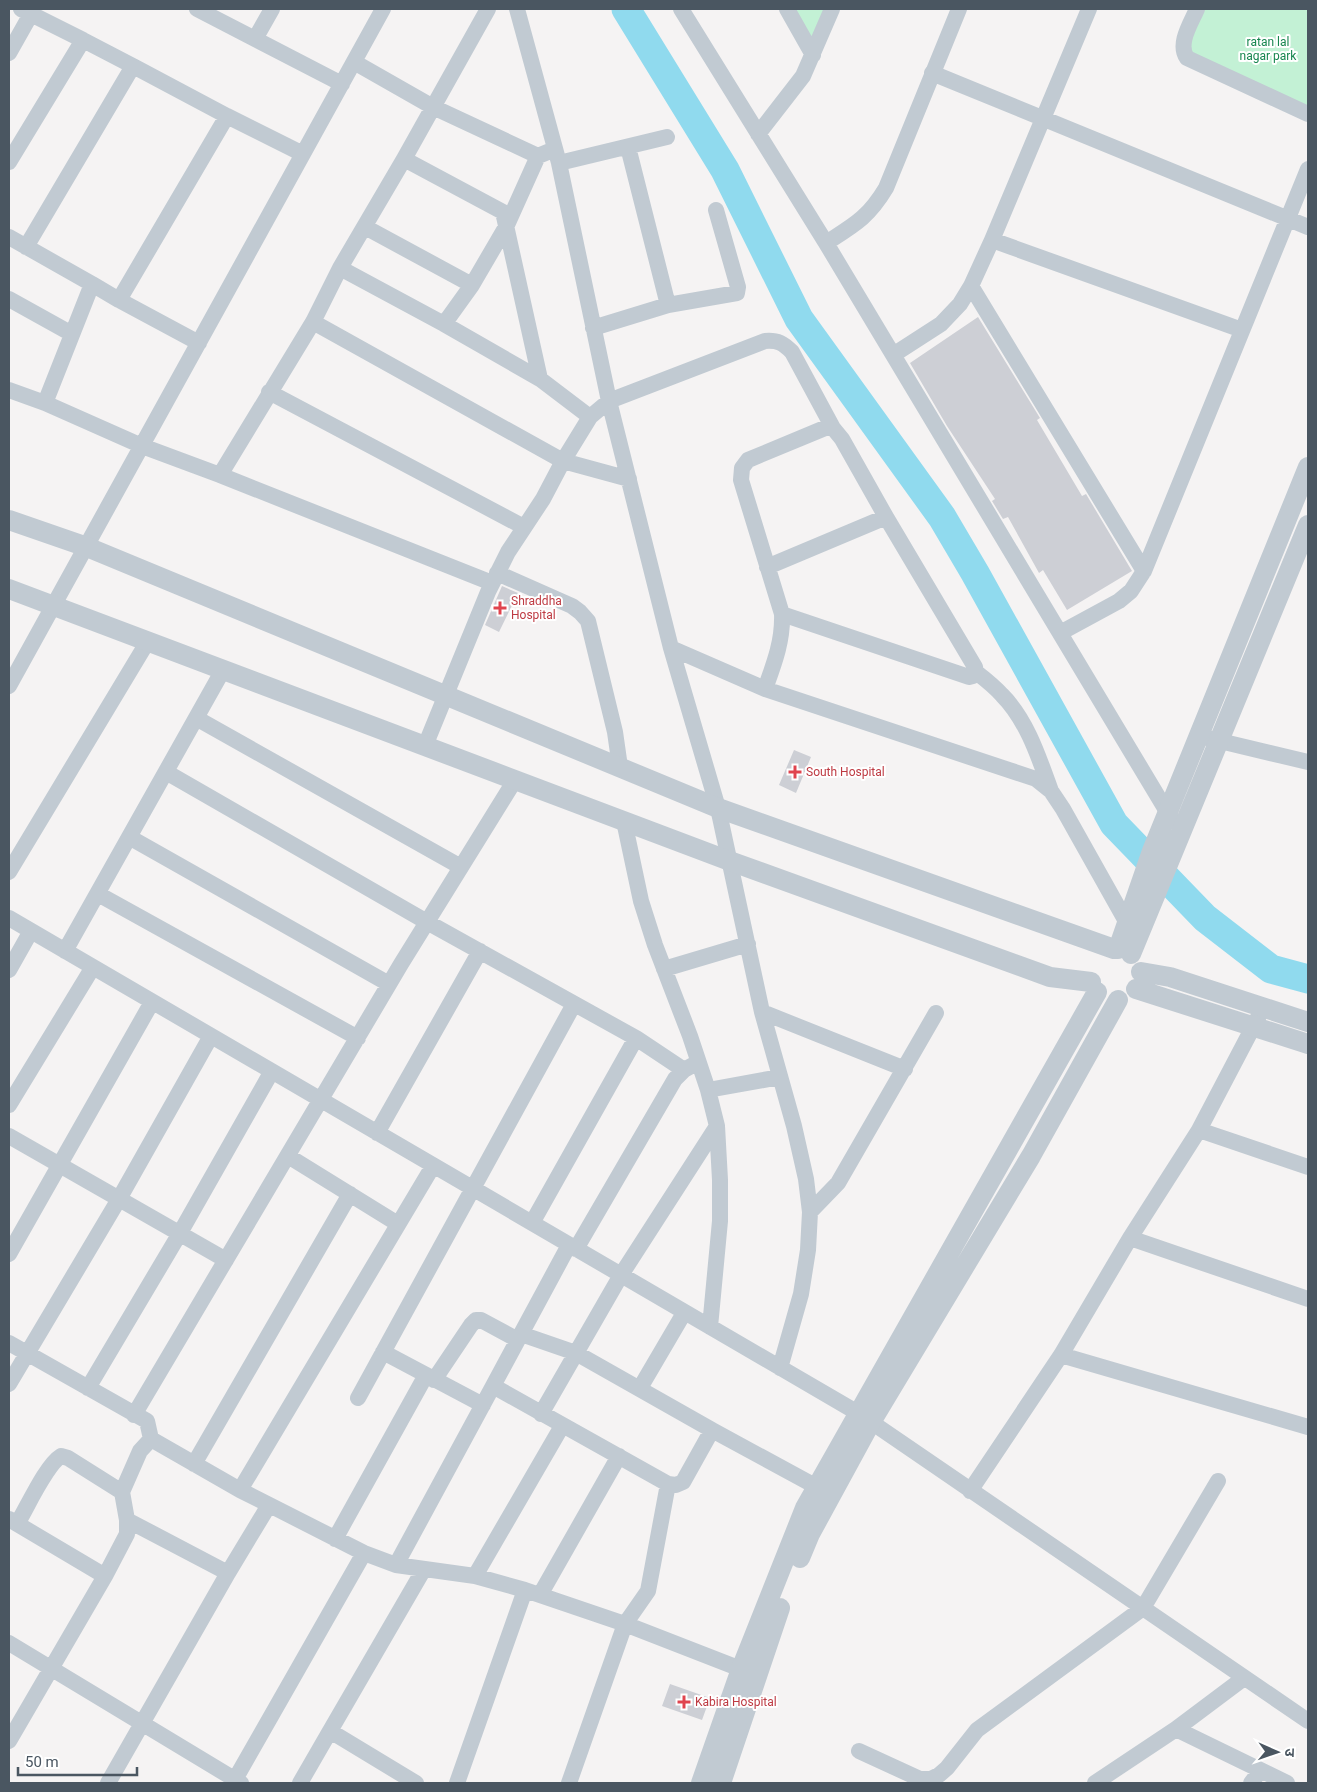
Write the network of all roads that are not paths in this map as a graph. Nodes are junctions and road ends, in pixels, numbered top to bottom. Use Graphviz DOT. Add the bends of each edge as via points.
graph roads {
  1 [pos="197,9"];
  2 [pos="272,9"];
  3 [pos="383,9"];
  4 [pos="488,9"];
  5 [pos="517,9"];
  6 [pos="681,9"];
  7 [pos="787,9"];
  8 [pos="832,9"];
  9 [pos="959,9"];
  10 [pos="1089,9"];
  11 [pos="1197,9"];
  12 [pos="26,11"];
  13 [pos="217,13"];
  14 [pos="255,39"];
  15 [pos="83,40"];
  16 [pos="9,53"];
  17 [pos="813,54"];
  18 [pos="354,62"];
  19 [pos="133,66"];
  20 [pos="932,74"];
  21 [pos="342,84"];
  22 [pos="433,107"];
  23 [pos="1308,114"];
  24 [pos="227,116"];
  25 [pos="1043,119"];
  26 [pos="758,134"];
  27 [pos="667,137"];
  28 [pos="628,147"];
  29 [pos="303,154"];
  30 [pos="538,156"];
  31 [pos="557,156"];
  32 [pos="404,159"];
  33 [pos="9,162"];
  34 [pos="1308,169"];
  35 [pos="716,210"];
  36 [pos="1288,219"];
  37 [pos="507,225"];
  38 [pos="365,227"];
  39 [pos="1308,227"];
  40 [pos="9,237"];
  41 [pos="992,240"];
  42 [pos="826,243"];
  43 [pos="26,247"];
  44 [pos="340,268"];
  45 [pos="92,284"];
  46 [pos="472,285"];
  47 [pos="971,286"];
  48 [pos="9,299"];
  49 [pos="119,300"];
  50 [pos="668,305"];
  51 [pos="313,322"];
  52 [pos="444,324"];
  53 [pos="593,328"];
  54 [pos="1242,330"];
  55 [pos="72,334"];
  56 [pos="199,343"];
  57 [pos="893,355"];
  58 [pos="540,380"];
  59 [pos="9,390"];
  60 [pos="269,392"];
  61 [pos="609,401"];
  62 [pos="45,403"];
  63 [pos="590,417"];
  64 [pos="833,428"];
  65 [pos="142,446"];
  66 [pos="564,461"];
  67 [pos="1308,467"];
  68 [pos="220,475"];
  69 [pos="629,479"];
  70 [pos="886,517"];
  71 [pos="9,520"];
  72 [pos="524,527"];
  73 [pos="1283,528"];
  74 [pos="1307,533"];
  75 [pos="87,547"];
  76 [pos="767,567"];
  77 [pos="1144,571"];
  78 [pos="494,578"];
  79 [pos="9,588"];
  80 [pos="54,606"];
  81 [pos="782,614"];
  82 [pos="1060,633"];
  83 [pos="148,641"];
  84 [pos="671,648"];
  85 [pos="223,670"];
  86 [pos="976,672"];
  87 [pos="9,686"];
  88 [pos="765,689"];
  89 [pos="445,695"];
  90 [pos="196,718"];
  91 [pos="1199,736"];
  92 [pos="1220,741"];
  93 [pos="425,746"];
  94 [pos="1308,762"];
  95 [pos="620,767"];
  96 [pos="166,772"];
  97 [pos="515,780"];
  98 [pos="1051,790"];
  99 [pos="718,808"];
  100 [pos="1168,812"];
  101 [pos="624,821"];
  102 [pos="1181,835"];
  103 [pos="129,837"];
  104 [pos="730,861"];
  105 [pos="461,867"];
  106 [pos="9,872"];
  107 [pos="98,894"];
  108 [pos="1135,915"];
  109 [pos="9,918"];
  110 [pos="427,922"];
  111 [pos="31,931"];
  112 [pos="748,944"];
  113 [pos="66,951"];
  114 [pos="480,951"];
  115 [pos="1121,951"];
  116 [pos="93,967"];
  117 [pos="664,968"];
  118 [pos="9,970"];
  119 [pos="1094,975"];
  120 [pos="1138,980"];
  121 [pos="389,984"];
  122 [pos="1118,1000"];
  123 [pos="152,1002"];
  124 [pos="574,1004"];
  125 [pos="1263,1008"];
  126 [pos="762,1012"];
  127 [pos="936,1013"];
  128 [pos="1308,1022"];
  129 [pos="1254,1026"];
  130 [pos="211,1036"];
  131 [pos="358,1038"];
  132 [pos="636,1038"];
  133 [pos="1308,1044"];
  134 [pos="691,1066"];
  135 [pos="904,1069"];
  136 [pos="273,1072"];
  137 [pos="780,1077"];
  138 [pos="708,1090"];
  139 [pos="321,1100"];
  140 [pos="9,1105"];
  141 [pos="716,1126"];
  142 [pos="1199,1130"];
  143 [pos="377,1133"];
  144 [pos="9,1136"];
  145 [pos="288,1156"];
  146 [pos="59,1165"];
  147 [pos="433,1166"];
  148 [pos="1308,1167"];
  149 [pos="472,1188"];
  150 [pos="350,1194"];
  151 [pos="119,1199"];
  152 [pos="810,1212"];
  153 [pos="532,1223"];
  154 [pos="398,1224"];
  155 [pos="180,1234"];
  156 [pos="1130,1238"];
  157 [pos="573,1247"];
  158 [pos="9,1254"];
  159 [pos="226,1260"];
  160 [pos="621,1275"];
  161 [pos="1308,1299"];
  162 [pos="684,1313"];
  163 [pos="710,1327"];
  164 [pos="519,1337"];
  165 [pos="9,1343"];
  166 [pos="383,1352"];
  167 [pos="576,1353"];
  168 [pos="28,1354"];
  169 [pos="1060,1355"];
  170 [pos="780,1368"];
  171 [pos="430,1377"];
  172 [pos="9,1384"];
  173 [pos="493,1386"];
  174 [pos="88,1388"];
  175 [pos="640,1388"];
  176 [pos="358,1398"];
  177 [pos="483,1405"];
  178 [pos="541,1414"];
  179 [pos="134,1415"];
  180 [pos="864,1418"];
  181 [pos="562,1426"];
  182 [pos="1308,1428"];
  183 [pos="712,1430"];
  184 [pos="151,1439"];
  185 [pos="619,1456"];
  186 [pos="194,1464"];
  187 [pos="1218,1481"];
  188 [pos="668,1484"];
  189 [pos="817,1487"];
  190 [pos="240,1490"];
  191 [pos="970,1491"];
  192 [pos="122,1492"];
  193 [pos="269,1505"];
  194 [pos="127,1520"];
  195 [pos="13,1522"];
  196 [pos="335,1539"];
  197 [pos="364,1554"];
  198 [pos="396,1565"];
  199 [pos="424,1569"];
  200 [pos="228,1573"];
  201 [pos="106,1576"];
  202 [pos="475,1576"];
  203 [pos="532,1592"];
  204 [pos="1143,1608"];
  205 [pos="625,1624"];
  206 [pos="9,1643"];
  207 [pos="52,1668"];
  208 [pos="749,1672"];
  209 [pos="1244,1678"];
  210 [pos="1308,1721"];
  211 [pos="143,1724"];
  212 [pos="1176,1729"];
  213 [pos="330,1731"];
  214 [pos="9,1741"];
  215 [pos="859,1751"];
  216 [pos="1256,1777"];
  217 [pos="237,1782"];
  218 [pos="108,1783"];
  219 [pos="300,1783"];
  220 [pos="416,1783"];
  221 [pos="457,1783"];
  222 [pos="569,1783"];
  223 [pos="702,1783"];
  224 [pos="721,1783"];
  225 [pos="1095,1783"];
  226 [pos="1287,1783"];
  1 -- 13 [label="street"];
  2 -- 14 [label="street"];
  3 -- 18 [label="street"];
  4 -- 22 [label="street"];
  5 -- 31 [label="street"];
  6 -- 26 [label="street"];
  7 -- 17 [label="street"];
  8 -- 17 [label="street"];
  9 -- 20 [label="street"];
  10 -- 25 [label="street"];
  11 -- 23 [label="street" via="1183,43 1187,58"];
  12 -- 15 [label="street"];
  12 -- 16 [label="street"];
  13 -- 14 [label="street"];
  14 -- 21 [label="street"];
  15 -- 19 [label="street"];
  15 -- 33 [label="street"];
  17 -- 26 [label="street" via="792,93"];
  18 -- 21 [label="street"];
  18 -- 22 [label="street"];
  19 -- 24 [label="street"];
  19 -- 43 [label="street"];
  20 -- 25 [label="street"];
  20 -- 42 [label="street" via="886,188 876,205 861,220"];
  21 -- 29 [label="street"];
  22 -- 30 [label="street"];
  22 -- 32 [label="street"];
  24 -- 29 [label="street"];
  24 -- 49 [label="street"];
  25 -- 36 [label="street"];
  25 -- 41 [label="street"];
  26 -- 42 [label="street"];
  27 -- 28 [label="street"];
  28 -- 31 [label="street"];
  28 -- 50 [label="street"];
  29 -- 56 [label="street"];
  30 -- 31 [label="street"];
  30 -- 37 [label="street"];
  31 -- 53 [label="street"];
  32 -- 37 [label="street" via="503,212"];
  32 -- 38 [label="street"];
  34 -- 36 [label="street"];
  35 -- 50 [label="street" via="738,290 734,294"];
  36 -- 39 [label="street"];
  36 -- 54 [label="street"];
  37 -- 46 [label="street"];
  37 -- 58 [label="street"];
  38 -- 44 [label="street"];
  38 -- 46 [label="street"];
  40 -- 43 [label="street"];
  41 -- 47 [label="street"];
  41 -- 54 [label="street"];
  42 -- 57 [label="street"];
  43 -- 45 [label="street"];
  44 -- 51 [label="street"];
  44 -- 52 [label="street"];
  45 -- 49 [label="street"];
  45 -- 55 [label="street"];
  46 -- 52 [label="street"];
  47 -- 57 [label="street" via="960,304 941,324"];
  47 -- 77 [label="street"];
  48 -- 55 [label="street"];
  49 -- 56 [label="street"];
  50 -- 53 [label="street"];
  51 -- 60 [label="street"];
  51 -- 66 [label="street"];
  52 -- 58 [label="street"];
  53 -- 61 [label="street"];
  54 -- 77 [label="street"];
  55 -- 62 [label="street"];
  56 -- 65 [label="street"];
  57 -- 82 [label="street"];
  58 -- 63 [label="street"];
  59 -- 62 [label="street"];
  60 -- 68 [label="street"];
  60 -- 72 [label="street"];
  61 -- 63 [label="street"];
  61 -- 64 [label="street" via="765,341 775,340 784,343 792,352"];
  61 -- 69 [label="street"];
  62 -- 65 [label="street"];
  63 -- 66 [label="street"];
  64 -- 70 [label="street" via="842,438"];
  64 -- 76 [label="street" via="748,460 742,468 741,480"];
  65 -- 68 [label="street"];
  65 -- 75 [label="street"];
  66 -- 69 [label="street"];
  66 -- 72 [label="street"];
  67 -- 73 [label="street"];
  68 -- 78 [label="street"];
  69 -- 84 [label="street"];
  70 -- 76 [label="street"];
  70 -- 86 [label="street"];
  71 -- 75 [label="street"];
  72 -- 78 [label="street"];
  73 -- 74 [label="street"];
  73 -- 91 [label="street"];
  74 -- 92 [label="street"];
  75 -- 80 [label="street"];
  75 -- 89 [label="street"];
  76 -- 81 [label="street"];
  77 -- 82 [label="street" via="1131,591 1119,601"];
  78 -- 89 [label="street"];
  78 -- 95 [label="street" via="572,606 588,621 615,732"];
  79 -- 80 [label="street"];
  80 -- 83 [label="street"];
  80 -- 87 [label="street"];
  81 -- 86 [label="street" via="969,677"];
  81 -- 88 [label="street" via="779,650"];
  82 -- 100 [label="street"];
  83 -- 85 [label="street"];
  83 -- 106 [label="street"];
  84 -- 88 [label="street"];
  84 -- 99 [label="street"];
  85 -- 90 [label="street"];
  85 -- 93 [label="street"];
  86 -- 98 [label="street" via="1013,708 1037,753"];
  88 -- 98 [label="street" via="1027,775"];
  89 -- 93 [label="street"];
  89 -- 95 [label="street"];
  90 -- 96 [label="street"];
  90 -- 105 [label="street"];
  91 -- 92 [label="street"];
  91 -- 100 [label="street"];
  92 -- 94 [label="street"];
  92 -- 102 [label="street"];
  93 -- 97 [label="street"];
  95 -- 99 [label="street"];
  96 -- 103 [label="street"];
  96 -- 110 [label="street"];
  97 -- 101 [label="street"];
  97 -- 105 [label="street"];
  98 -- 108 [label="street"];
  99 -- 104 [label="street"];
  99 -- 115 [label="street"];
  100 -- 102 [label="street"];
  100 -- 108 [label="street" via="1152,851"];
  101 -- 104 [label="street"];
  101 -- 117 [label="street" via="641,901"];
  102 -- 108 [label="street" via="1171,859"];
  103 -- 107 [label="street"];
  103 -- 121 [label="street"];
  104 -- 112 [label="street"];
  104 -- 119 [label="street" via="1050,977"];
  105 -- 110 [label="street"];
  107 -- 113 [label="street"];
  107 -- 131 [label="street"];
  108 -- 115 [label="street"];
  109 -- 111 [label="street"];
  110 -- 114 [label="street"];
  110 -- 121 [label="street"];
  111 -- 113 [label="street"];
  111 -- 118 [label="street"];
  112 -- 117 [label="street"];
  112 -- 126 [label="street"];
  113 -- 116 [label="street"];
  114 -- 124 [label="street"];
  114 -- 143 [label="street"];
  115 -- 119 [label="street" via="1103,952"];
  115 -- 120 [label="street" via="1139,965"];
  116 -- 123 [label="street"];
  116 -- 140 [label="street"];
  117 -- 134 [label="street" via="690,1036"];
  119 -- 122 [label="street" via="1107,998"];
  119 -- 180 [label="street"];
  120 -- 122 [label="street" via="1128,996"];
  120 -- 125 [label="street" via="1170,977"];
  120 -- 129 [label="street"];
  121 -- 131 [label="street"];
  122 -- 180 [label="street" via="1031,1156"];
  123 -- 130 [label="street"];
  123 -- 146 [label="street"];
  124 -- 132 [label="street"];
  124 -- 149 [label="street"];
  125 -- 128 [label="street"];
  125 -- 129 [label="street"];
  126 -- 135 [label="street"];
  126 -- 137 [label="street"];
  127 -- 135 [label="street"];
  129 -- 133 [label="street"];
  129 -- 142 [label="street"];
  130 -- 136 [label="street"];
  130 -- 151 [label="street"];
  131 -- 139 [label="street"];
  132 -- 134 [label="street"];
  132 -- 153 [label="street"];
  134 -- 138 [label="street"];
  134 -- 157 [label="street" via="675,1079"];
  135 -- 152 [label="street" via="838,1183"];
  136 -- 139 [label="street"];
  136 -- 155 [label="street"];
  137 -- 138 [label="street"];
  137 -- 152 [label="street" via="794,1126"];
  138 -- 141 [label="street"];
  139 -- 143 [label="street"];
  139 -- 145 [label="street"];
  141 -- 160 [label="street"];
  141 -- 163 [label="street" via="720,1221"];
  142 -- 148 [label="street"];
  142 -- 156 [label="street"];
  143 -- 147 [label="street"];
  144 -- 146 [label="street"];
  145 -- 150 [label="street"];
  145 -- 159 [label="street"];
  146 -- 151 [label="street"];
  146 -- 158 [label="street"];
  147 -- 149 [label="street"];
  147 -- 154 [label="street"];
  149 -- 153 [label="street"];
  149 -- 166 [label="street"];
  150 -- 154 [label="street"];
  150 -- 186 [label="street"];
  151 -- 155 [label="street"];
  151 -- 168 [label="street"];
  152 -- 170 [label="street" via="801,1294"];
  153 -- 157 [label="street"];
  154 -- 190 [label="street"];
  155 -- 159 [label="street"];
  155 -- 174 [label="street"];
  156 -- 161 [label="street"];
  156 -- 169 [label="street"];
  157 -- 160 [label="street"];
  157 -- 164 [label="street"];
  159 -- 179 [label="street"];
  160 -- 162 [label="street"];
  160 -- 167 [label="street"];
  162 -- 163 [label="street"];
  162 -- 175 [label="street"];
  163 -- 170 [label="street"];
  164 -- 167 [label="street"];
  164 -- 171 [label="street" via="476,1320"];
  164 -- 173 [label="street"];
  165 -- 168 [label="street"];
  166 -- 171 [label="street"];
  166 -- 176 [label="street"];
  167 -- 175 [label="street"];
  167 -- 178 [label="street"];
  168 -- 172 [label="street"];
  168 -- 174 [label="street"];
  169 -- 182 [label="street"];
  169 -- 191 [label="street"];
  170 -- 180 [label="street"];
  171 -- 177 [label="street"];
  171 -- 196 [label="street"];
  173 -- 177 [label="street"];
  173 -- 178 [label="street"];
  174 -- 179 [label="street"];
  175 -- 183 [label="street"];
  177 -- 198 [label="street"];
  178 -- 181 [label="street"];
  179 -- 184 [label="street" via="146,1422"];
  180 -- 189 [label="street"];
  180 -- 191 [label="street"];
  180 -- 208 [label="street"];
  181 -- 185 [label="street"];
  181 -- 202 [label="street"];
  183 -- 188 [label="street" via="683,1482"];
  183 -- 189 [label="street"];
  184 -- 186 [label="street"];
  184 -- 192 [label="street" via="140,1451"];
  185 -- 188 [label="street"];
  185 -- 203 [label="street"];
  186 -- 190 [label="street"];
  187 -- 204 [label="street"];
  188 -- 205 [label="street" via="648,1592"];
  189 -- 208 [label="street" via="805,1508"];
  190 -- 193 [label="street"];
  191 -- 204 [label="street"];
  192 -- 194 [label="street"];
  192 -- 195 [label="street" via="60,1456"];
  193 -- 196 [label="street"];
  193 -- 200 [label="street"];
  194 -- 200 [label="street"];
  194 -- 201 [label="street" via="127,1534"];
  195 -- 201 [label="street"];
  196 -- 197 [label="street"];
  197 -- 198 [label="street"];
  197 -- 217 [label="street"];
  198 -- 199 [label="street"];
  199 -- 202 [label="street"];
  199 -- 213 [label="street"];
  200 -- 211 [label="street"];
  201 -- 207 [label="street"];
  202 -- 203 [label="street"];
  203 -- 205 [label="street"];
  203 -- 221 [label="street"];
  204 -- 209 [label="street"];
  204 -- 215 [label="street" via="995,1715 977,1730 939,1775 920,1779"];
  205 -- 208 [label="street"];
  205 -- 222 [label="street"];
  206 -- 207 [label="street"];
  207 -- 211 [label="street"];
  207 -- 214 [label="street"];
  208 -- 223 [label="street"];
  208 -- 224 [label="street"];
  209 -- 210 [label="street"];
  209 -- 212 [label="street"];
  211 -- 217 [label="street"];
  211 -- 218 [label="street"];
  212 -- 216 [label="street"];
  212 -- 225 [label="street"];
  213 -- 219 [label="street"];
  213 -- 220 [label="street"];
  216 -- 226 [label="street"];
}
